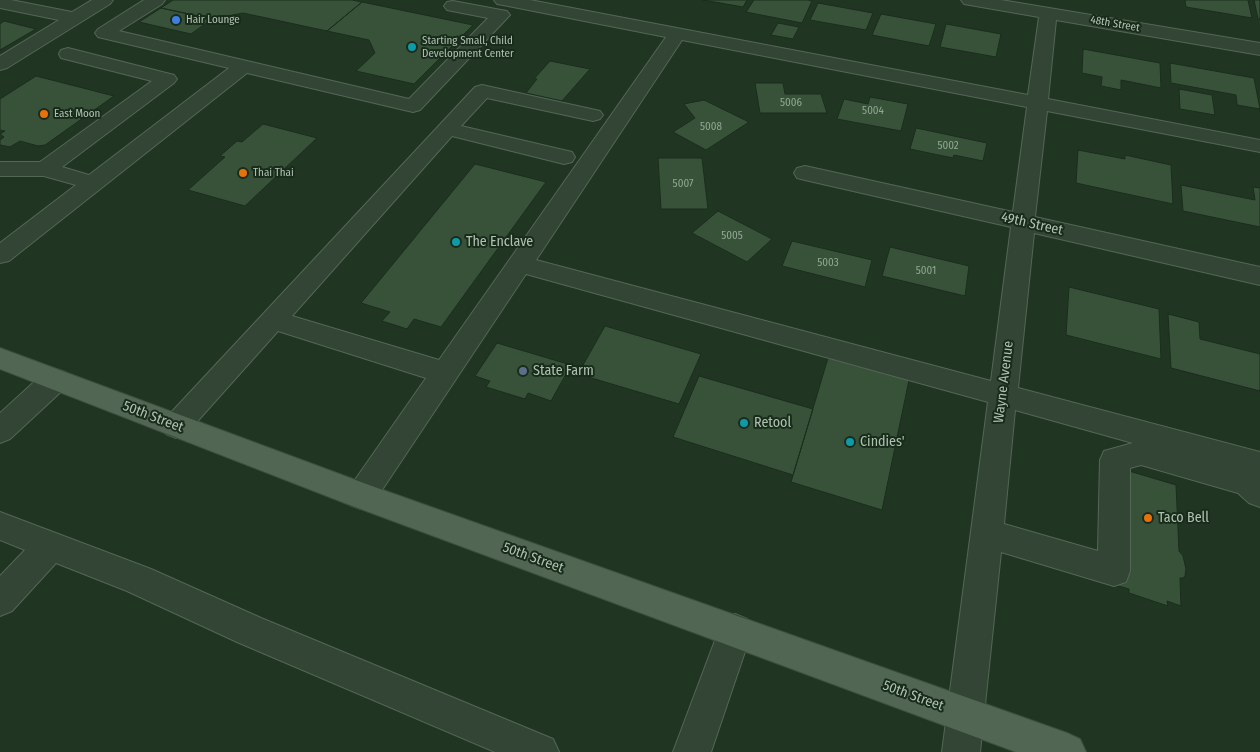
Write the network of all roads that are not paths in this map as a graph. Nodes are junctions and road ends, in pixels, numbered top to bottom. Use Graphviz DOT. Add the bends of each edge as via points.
graph roads {
  1 [pos="104,0"];
  2 [pos="156,0"];
  3 [pos="503,0"];
  4 [pos="970,0"];
  5 [pos="0,3"];
  6 [pos="453,6"];
  7 [pos="1048,13"];
  8 [pos="75,18"];
  9 [pos="677,34"];
  10 [pos="1260,49"];
  11 [pos="68,54"];
  12 [pos="0,64"];
  13 [pos="244,66"];
  14 [pos="1037,103"];
  15 [pos="593,115"];
  16 [pos="447,129"];
  17 [pos="1260,146"];
  18 [pos="564,157"];
  19 [pos="0,169"];
  20 [pos="45,169"];
  21 [pos="805,173"];
  22 [pos="93,183"];
  23 [pos="1022,222"];
  24 [pos="0,255"];
  25 [pos="520,264"];
  26 [pos="1260,276"];
  27 [pos="272,320"];
  28 [pos="0,358"];
  29 [pos="445,373"];
  30 [pos="55,380"];
  31 [pos="1002,394"];
  32 [pos="176,426"];
  33 [pos="0,431"];
  34 [pos="1260,465"];
  35 [pos="1260,494"];
  36 [pos="361,496"];
  37 [pos="0,526"];
  38 [pos="986,533"];
  39 [pos="50,547"];
  40 [pos="0,600"];
  41 [pos="736,632"];
  42 [pos="965,715"];
  43 [pos="540,752"];
  44 [pos="692,752"];
  45 [pos="961,752"];
  46 [pos="1067,752"];
  1 -- 8 [label="street"];
  2 -- 13 [label="street" via="104,33"];
  3 -- 9 [label="street"];
  4 -- 7 [label="street, 48th Street"];
  5 -- 8 [label="street"];
  6 -- 13 [label="street" via="501,15 412,106"];
  7 -- 10 [label="street, 48th Street"];
  7 -- 14 [label="street, Wayne Avenue"];
  8 -- 12 [label="street"];
  9 -- 14 [label="street"];
  9 -- 25 [label="street"];
  11 -- 20 [label="street" via="167,79"];
  13 -- 22 [label="street"];
  14 -- 17 [label="street"];
  14 -- 23 [label="street, Wayne Avenue"];
  15 -- 16 [label="street" via="482,91"];
  16 -- 18 [label="street"];
  16 -- 27 [label="street"];
  19 -- 20 [label="street"];
  20 -- 22 [label="street"];
  21 -- 23 [label="street, 49th Street"];
  22 -- 24 [label="street"];
  23 -- 26 [label="street, 49th Street"];
  23 -- 31 [label="street, Wayne Avenue"];
  25 -- 29 [label="street"];
  25 -- 31 [label="street"];
  27 -- 29 [label="street"];
  27 -- 32 [label="street"];
  28 -- 30 [label="main road, 50th Street"];
  29 -- 36 [label="street"];
  30 -- 32 [label="main road, 50th Street"];
  30 -- 33 [label="street"];
  31 -- 34 [label="street"];
  31 -- 38 [label="street, Wayne Avenue"];
  32 -- 36 [label="main road, 50th Street"];
  35 -- 38 [label="street" via="1248,483 1141,453 1115,460 1114,571"];
  36 -- 41 [label="main road, 50th Street"];
  37 -- 39 [label="street"];
  38 -- 42 [label="street, Wayne Avenue"];
  39 -- 40 [label="street"];
  39 -- 43 [label="street" via="139,580 249,630"];
  41 -- 42 [label="main road, 50th Street"];
  41 -- 44 [label="street"];
  42 -- 45 [label="street, Wayne Avenue"];
  42 -- 46 [label="main road, 50th Street"];
}
